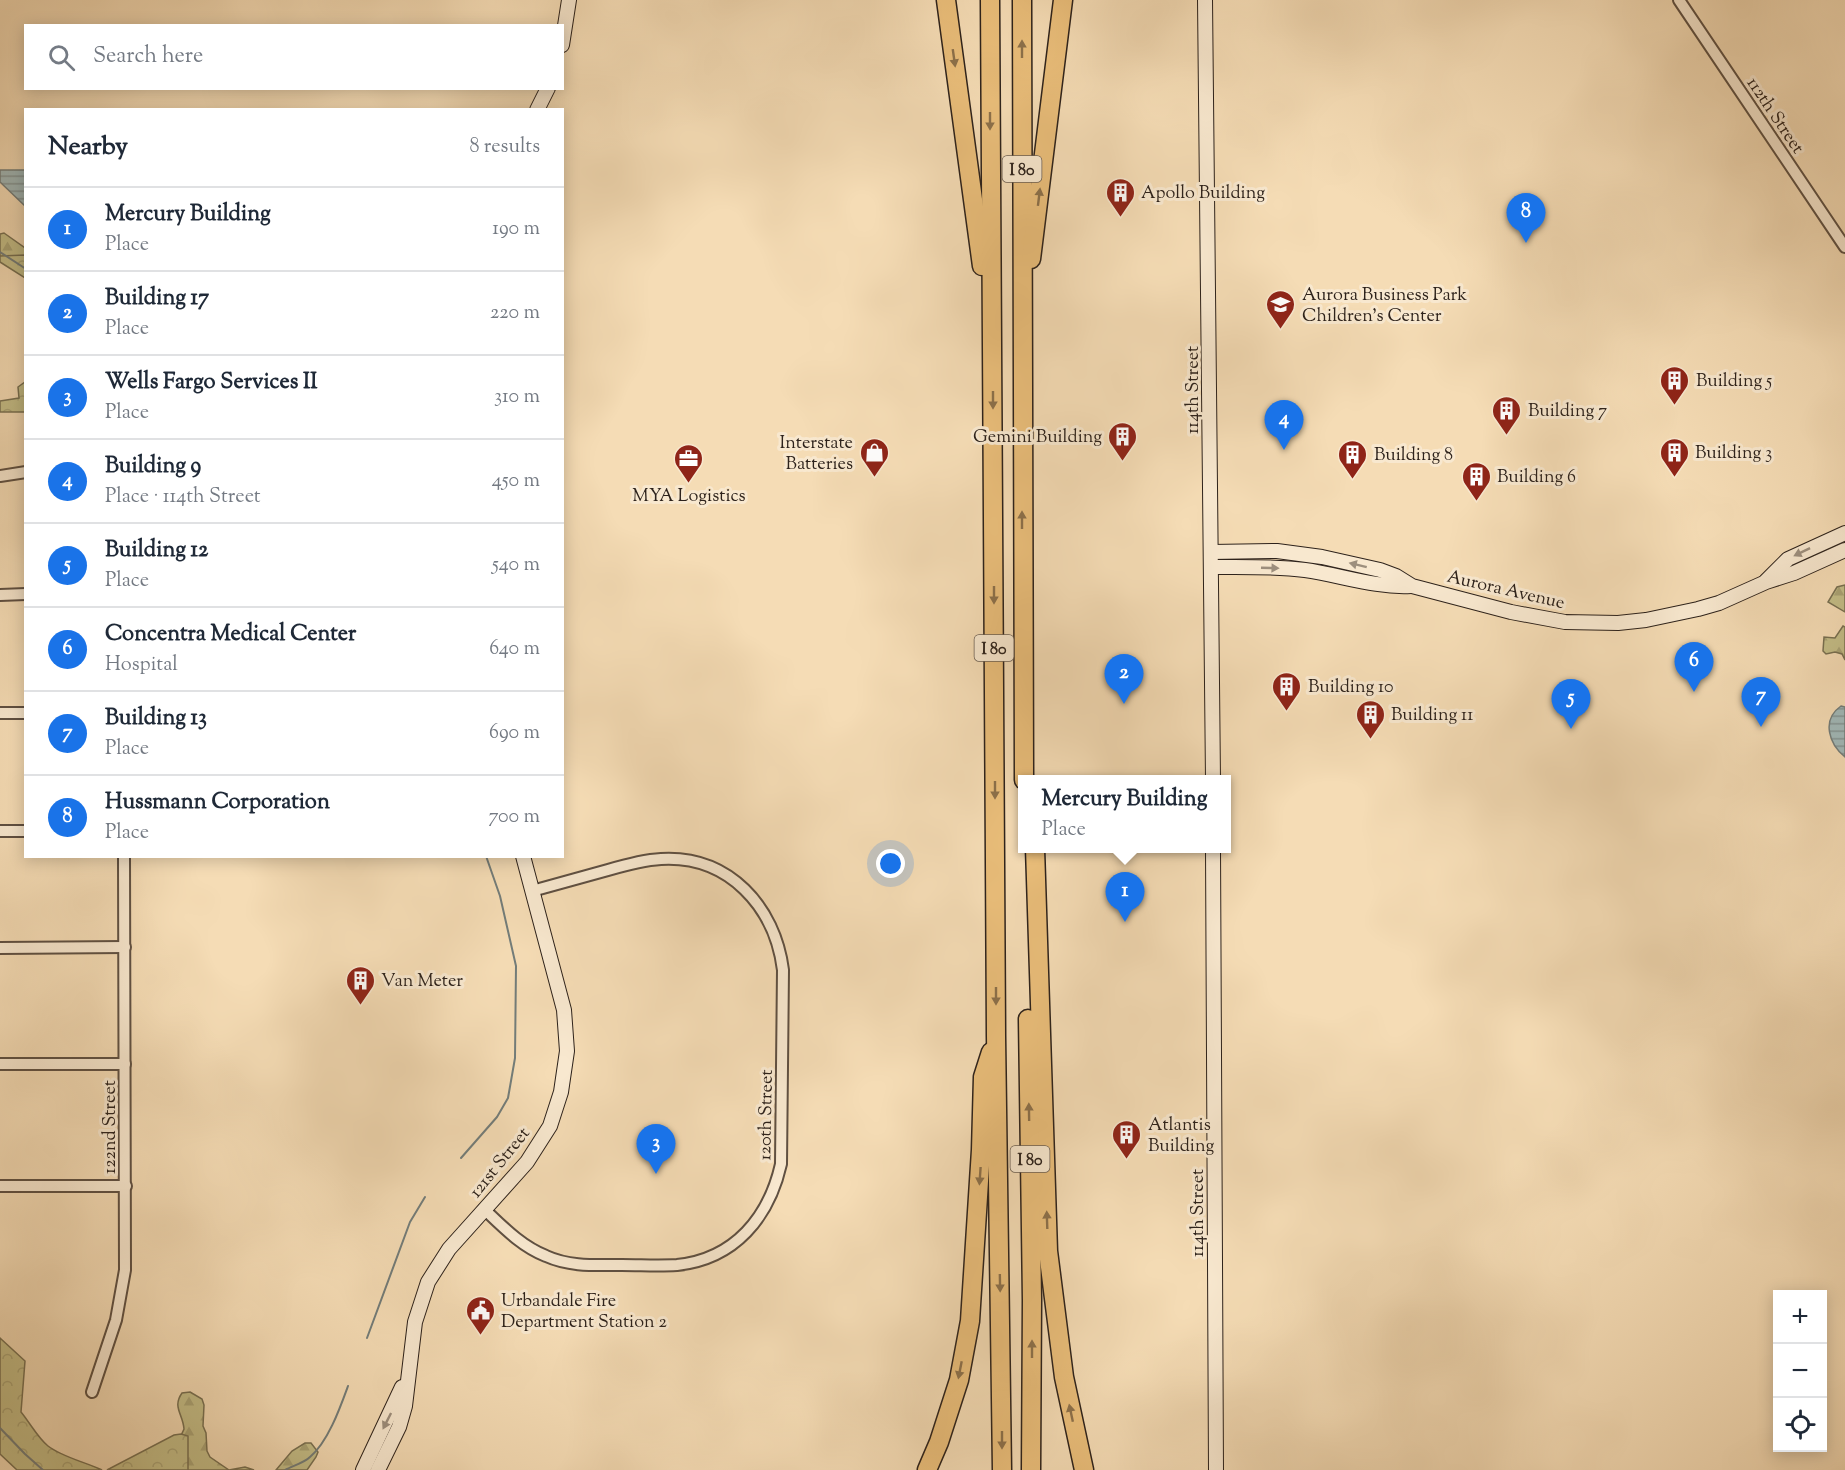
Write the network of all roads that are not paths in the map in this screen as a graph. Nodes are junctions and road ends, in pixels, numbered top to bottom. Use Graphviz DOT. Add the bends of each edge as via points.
graph roads {
  1 [pos="569,0"];
  2 [pos="946,0"];
  3 [pos="990,0"];
  4 [pos="1022,0"];
  5 [pos="1063,0"];
  6 [pos="1205,0"];
  7 [pos="1679,0"];
  8 [pos="564,32"];
  9 [pos="547,90"];
  10 [pos="538,108"];
  11 [pos="1845,247"];
  12 [pos="1022,338"];
  13 [pos="992,341"];
  14 [pos="24,472"];
  15 [pos="0,476"];
  16 [pos="1845,533"];
  17 [pos="1845,550"];
  18 [pos="1211,552"];
  19 [pos="1211,567"];
  20 [pos="1766,582"];
  21 [pos="1412,586"];
  22 [pos="24,594"];
  23 [pos="0,595"];
  24 [pos="1023,705"];
  25 [pos="0,713"];
  26 [pos="24,713"];
  27 [pos="1024,775"];
  28 [pos="1030,775"];
  29 [pos="1213,775"];
  30 [pos="0,831"];
  31 [pos="24,831"];
  32 [pos="1025,853"];
  33 [pos="1035,853"];
  34 [pos="1213,853"];
  35 [pos="124,858"];
  36 [pos="524,858"];
  37 [pos="532,891"];
  38 [pos="125,947"];
  39 [pos="0,948"];
  40 [pos="996,1036"];
  41 [pos="0,1064"];
  42 [pos="125,1064"];
  43 [pos="0,1186"];
  44 [pos="126,1186"];
  45 [pos="484,1209"];
  46 [pos="409,1371"];
  47 [pos="92,1392"];
  48 [pos="363,1470"];
  49 [pos="378,1470"];
  50 [pos="927,1470"];
  51 [pos="1002,1470"];
  52 [pos="1031,1470"];
  53 [pos="1084,1470"];
  54 [pos="1216,1470"];
  1 -- 8 [label="street"];
  2 -- 13 [label="highway, one-way"];
  3 -- 13 [label="highway, I 80, one-way"];
  12 -- 4 [label="highway, I 80, one-way"];
  12 -- 5 [label="highway, one-way"];
  6 -- 18 [label="street, 114th Street"];
  7 -- 11 [label="street, 112th Street"];
  9 -- 10 [label="street"];
  24 -- 12 [label="highway, I 80, one-way"];
  13 -- 40 [label="highway, I 80, one-way"];
  14 -- 15 [label="street"];
  16 -- 20 [label="street, Aurora Avenue, one-way" via="1788,559"];
  17 -- 20 [label="street, Aurora Avenue"];
  18 -- 19 [label="street, 114th Street"];
  21 -- 18 [label="street, Aurora Avenue, one-way" via="1380,570 1322,557 1277,551"];
  19 -- 21 [label="street, Aurora Avenue, one-way" via="1274,567 1391,587"];
  19 -- 29 [label="street, 114th Street"];
  20 -- 21 [label="street, Aurora Avenue" via="1698,609 1618,623 1536,618"];
  22 -- 23 [label="street"];
  24 -- 27 [label="highway, I 80"];
  24 -- 28 [label="highway"];
  25 -- 26 [label="street"];
  30 -- 31 [label="street"];
  52 -- 32 [label="highway, I 80, one-way"];
  53 -- 33 [label="highway, one-way" via="1064,1377 1048,1251"];
  34 -- 54 [label="street, 114th Street"];
  35 -- 38 [label="street, 122nd Street"];
  36 -- 37 [label="street, 121st Street"];
  37 -- 45 [label="street, 121st Street" via="564,1010 566,1071 544,1136 527,1162"];
  37 -- 45 [label="street, 120th Street" via="663,858 695,862 715,870 735,881 757,902 773,929 783,970 782,1164 774,1191 759,1219 728,1248 694,1262 561,1262 521,1243"];
  38 -- 39 [label="street"];
  38 -- 42 [label="street, 122nd Street"];
  40 -- 50 [label="highway, one-way" via="983,1077 970,1321 958,1380"];
  40 -- 51 [label="highway, I 80, one-way"];
  41 -- 42 [label="street"];
  42 -- 44 [label="street, 122nd Street"];
  43 -- 44 [label="street"];
  44 -- 47 [label="street, 122nd Street" via="122,1295"];
  45 -- 46 [label="street, 121st Street" via="449,1249 428,1282 415,1322"];
  46 -- 48 [label="street, 121st Street, one-way"];
  46 -- 49 [label="street, 121st Street" via="399,1427"];
}
